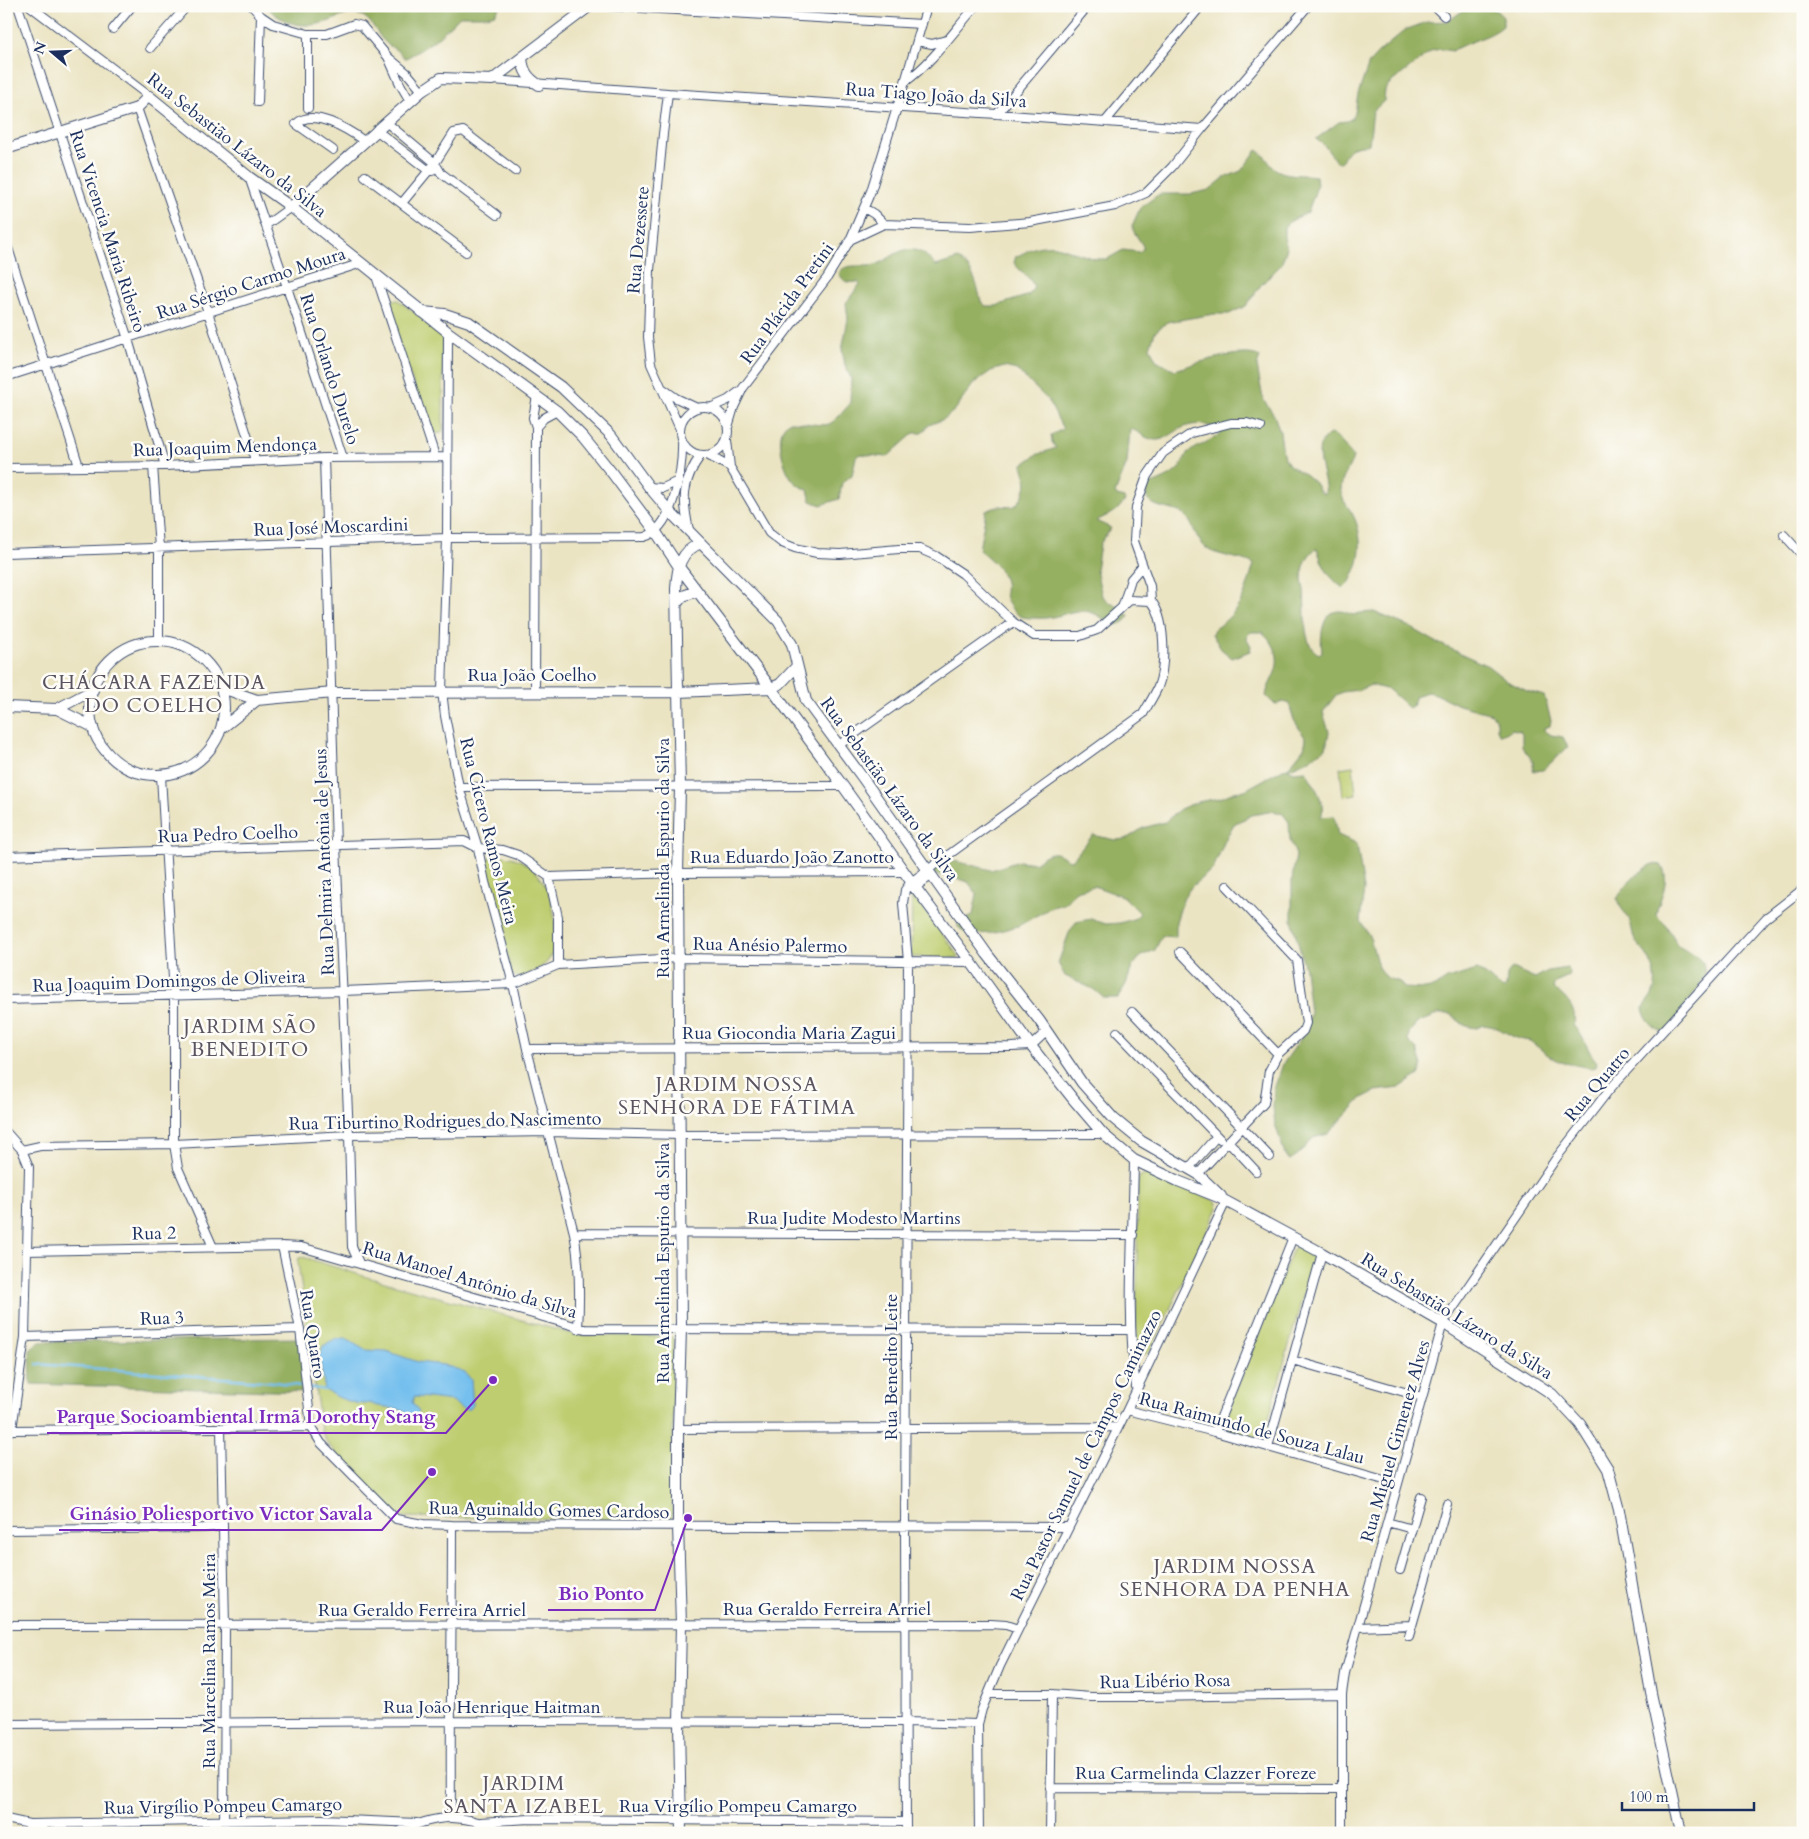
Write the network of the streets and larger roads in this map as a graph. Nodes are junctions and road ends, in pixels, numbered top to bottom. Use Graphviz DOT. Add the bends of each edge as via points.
graph roads {
  1 [pos="18,6"];
  2 [pos="30,6"];
  3 [pos="132,6"];
  4 [pos="187,6"];
  5 [pos="252,6"];
  6 [pos="590,6"];
  7 [pos="606,6"];
  8 [pos="927,6"];
  9 [pos="976,6"];
  10 [pos="1088,6"];
  11 [pos="1201,6"];
  12 [pos="1308,6"];
  13 [pos="1434,6"];
  14 [pos="261,16"];
  15 [pos="1444,16"];
  16 [pos="922,24"];
  17 [pos="113,29"];
  18 [pos="308,34"];
  19 [pos="948,39"];
  20 [pos="917,41"];
  21 [pos="150,48"];
  22 [pos="388,57"];
  23 [pos="522,58"];
  24 [pos="492,80"];
  25 [pos="905,82"];
  26 [pos="539,85"];
  27 [pos="422,91"];
  28 [pos="668,94"];
  29 [pos="149,96"];
  30 [pos="410,101"];
  31 [pos="258,102"];
  32 [pos="137,108"];
  33 [pos="308,108"];
  34 [pos="897,108"];
  35 [pos="997,114"];
  36 [pos="386,122"];
  37 [pos="1105,122"];
  38 [pos="1202,129"];
  39 [pos="376,130"];
  40 [pos="59,132"];
  41 [pos="364,141"];
  42 [pos="6,150"];
  43 [pos="333,150"];
  44 [pos="435,163"];
  45 [pos="515,170"];
  46 [pos="428,171"];
  47 [pos="441,174"];
  48 [pos="365,176"];
  49 [pos="249,177"];
  50 [pos="402,203"];
  51 [pos="291,206"];
  52 [pos="864,208"];
  53 [pos="497,215"];
  54 [pos="884,224"];
  55 [pos="266,225"];
  56 [pos="850,240"];
  57 [pos="6,242"];
  58 [pos="466,252"];
  59 [pos="362,263"];
  60 [pos="376,276"];
  61 [pos="287,287"];
  62 [pos="208,312"];
  63 [pos="422,312"];
  64 [pos="448,332"];
  65 [pos="128,339"];
  66 [pos="47,364"];
  67 [pos="6,377"];
  68 [pos="661,387"];
  69 [pos="743,388"];
  70 [pos="536,396"];
  71 [pos="697,408"];
  72 [pos="710,408"];
  73 [pos="557,411"];
  74 [pos="1261,426"];
  75 [pos="536,427"];
  76 [pos="728,427"];
  77 [pos="680,430"];
  78 [pos="682,440"];
  79 [pos="727,440"];
  80 [pos="704,455"];
  81 [pos="435,456"];
  82 [pos="446,457"];
  83 [pos="324,458"];
  84 [pos="342,458"];
  85 [pos="254,460"];
  86 [pos="79,466"];
  87 [pos="153,466"];
  88 [pos="165,466"];
  89 [pos="730,467"];
  90 [pos="6,468"];
  91 [pos="676,482"];
  92 [pos="649,487"];
  93 [pos="670,512"];
  94 [pos="688,530"];
  95 [pos="656,532"];
  96 [pos="1784,535"];
  97 [pos="447,538"];
  98 [pos="536,539"];
  99 [pos="327,542"];
  100 [pos="701,543"];
  101 [pos="159,548"];
  102 [pos="6,552"];
  103 [pos="1803,556"];
  104 [pos="1142,566"];
  105 [pos="679,568"];
  106 [pos="697,591"];
  107 [pos="1151,601"];
  108 [pos="677,603"];
  109 [pos="1123,605"];
  110 [pos="1012,622"];
  111 [pos="159,640"];
  112 [pos="797,666"];
  113 [pos="222,688"];
  114 [pos="771,688"];
  115 [pos="93,690"];
  116 [pos="442,691"];
  117 [pos="535,692"];
  118 [pos="678,692"];
  119 [pos="333,693"];
  120 [pos="258,700"];
  121 [pos="6,707"];
  122 [pos="57,709"];
  123 [pos="92,727"];
  124 [pos="222,728"];
  125 [pos="839,745"];
  126 [pos="161,776"];
  127 [pos="843,786"];
  128 [pos="459,787"];
  129 [pos="680,788"];
  130 [pos="336,845"];
  131 [pos="478,848"];
  132 [pos="166,851"];
  133 [pos="6,856"];
  134 [pos="904,872"];
  135 [pos="930,872"];
  136 [pos="678,873"];
  137 [pos="549,877"];
  138 [pos="913,885"];
  139 [pos="1227,886"];
  140 [pos="1803,889"];
  141 [pos="1180,952"];
  142 [pos="679,958"];
  143 [pos="908,962"];
  144 [pos="971,962"];
  145 [pos="558,965"];
  146 [pos="512,984"];
  147 [pos="343,991"];
  148 [pos="174,995"];
  149 [pos="6,1000"];
  150 [pos="1132,1012"];
  151 [pos="1046,1032"];
  152 [pos="1117,1032"];
  153 [pos="1031,1046"];
  154 [pos="679,1048"];
  155 [pos="908,1048"];
  156 [pos="527,1050"];
  157 [pos="1278,1054"];
  158 [pos="1241,1127"];
  159 [pos="6,1132"];
  160 [pos="548,1132"];
  161 [pos="1103,1134"];
  162 [pos="349,1135"];
  163 [pos="680,1135"];
  164 [pos="907,1136"];
  165 [pos="1217,1136"];
  166 [pos="1226,1142"];
  167 [pos="174,1144"];
  168 [pos="22,1150"];
  169 [pos="1270,1157"];
  170 [pos="1134,1160"];
  171 [pos="1189,1168"];
  172 [pos="1256,1171"];
  173 [pos="1198,1174"];
  174 [pos="1222,1199"];
  175 [pos="574,1233"];
  176 [pos="680,1233"];
  177 [pos="906,1234"];
  178 [pos="1133,1234"];
  179 [pos="1293,1236"];
  180 [pos="282,1246"];
  181 [pos="212,1247"];
  182 [pos="26,1250"];
  183 [pos="1322,1253"];
  184 [pos="359,1263"];
  185 [pos="1443,1322"];
  186 [pos="578,1328"];
  187 [pos="300,1329"];
  188 [pos="680,1329"];
  189 [pos="907,1330"];
  190 [pos="1131,1330"];
  191 [pos="25,1337"];
  192 [pos="1292,1360"];
  193 [pos="1136,1388"];
  194 [pos="1422,1397"];
  195 [pos="1126,1410"];
  196 [pos="311,1427"];
  197 [pos="1117,1427"];
  198 [pos="221,1428"];
  199 [pos="906,1428"];
  200 [pos="678,1429"];
  201 [pos="9,1432"];
  202 [pos="1215,1432"];
  203 [pos="1268,1447"];
  204 [pos="1398,1484"];
  205 [pos="1421,1497"];
  206 [pos="1447,1504"];
  207 [pos="1387,1522"];
  208 [pos="452,1525"];
  209 [pos="222,1526"];
  210 [pos="678,1526"];
  211 [pos="905,1527"];
  212 [pos="1068,1527"];
  213 [pos="1412,1529"];
  214 [pos="6,1530"];
  215 [pos="1400,1570"];
  216 [pos="681,1624"];
  217 [pos="906,1624"];
  218 [pos="6,1625"];
  219 [pos="225,1626"];
  220 [pos="452,1626"];
  221 [pos="1412,1626"];
  222 [pos="1358,1627"];
  223 [pos="1018,1629"];
  224 [pos="1409,1636"];
  225 [pos="989,1694"];
  226 [pos="1052,1694"];
  227 [pos="1342,1694"];
  228 [pos="450,1721"];
  229 [pos="225,1722"];
  230 [pos="679,1722"];
  231 [pos="907,1722"];
  232 [pos="6,1724"];
  233 [pos="978,1724"];
  234 [pos="1050,1788"];
  235 [pos="1342,1789"];
  236 [pos="451,1817"];
  237 [pos="6,1820"];
  238 [pos="224,1820"];
  239 [pos="681,1820"];
  240 [pos="481,1822"];
  241 [pos="906,1822"];
  242 [pos="417,1823"];
  243 [pos="29,1824"];
  244 [pos="48,1833"];
  245 [pos="224,1833"];
  246 [pos="397,1833"];
  247 [pos="504,1833"];
  248 [pos="681,1833"];
  249 [pos="906,1833"];
  250 [pos="979,1833"];
  251 [pos="1050,1833"];
  252 [pos="1342,1833"];
  253 [pos="1681,1833"];
  1 -- 40 [label="street, Rua Vicencia Maria Ribeiro"];
  2 -- 29 [label="street, Rua Sebastião Lázaro da Silva"];
  3 -- 17 [label="street"];
  4 -- 21 [label="street"];
  5 -- 14 [label="street"];
  6 -- 23 [label="street"];
  7 -- 16 [label="street"];
  8 -- 16 [label="street, Rua Plácida Pretini"];
  9 -- 19 [label="street"];
  10 -- 35 [label="street"];
  11 -- 37 [label="street"];
  12 -- 38 [label="street"];
  13 -- 15 [label="street"];
  14 -- 18 [label="street" via="273,24"];
  14 -- 31 [label="street"];
  16 -- 20 [label="street, Rua Plácida Pretini"];
  18 -- 22 [label="street" via="327,34 354,24 362,26"];
  18 -- 33 [label="street"];
  19 -- 20 [label="street" via="932,44"];
  19 -- 25 [label="street" via="919,72"];
  20 -- 25 [label="street, Rua Plácida Pretini"];
  22 -- 27 [label="street"];
  22 -- 30 [label="street"];
  23 -- 24 [label="street"];
  23 -- 26 [label="street" via="526,74"];
  24 -- 26 [label="street, Rua Tiago João da Silva"];
  24 -- 27 [label="street" via="441,78"];
  25 -- 34 [label="street, Rua Plácida Pretini"];
  26 -- 28 [label="street, Rua Tiago João da Silva"];
  27 -- 30 [label="street"];
  28 -- 34 [label="street, Rua Tiago João da Silva"];
  28 -- 68 [label="street, Rua Dezessete" via="648,300 651,364"];
  29 -- 32 [label="street"];
  29 -- 49 [label="street, Rua Sebastião Lázaro da Silva"];
  30 -- 36 [label="street"];
  32 -- 40 [label="street"];
  32 -- 62 [label="street"];
  34 -- 35 [label="street, Rua Tiago João da Silva"];
  34 -- 52 [label="street, Rua Plácida Pretini"];
  35 -- 37 [label="street, Rua Tiago João da Silva"];
  36 -- 39 [label="street"];
  36 -- 44 [label="street"];
  37 -- 38 [label="street, Rua Tiago João da Silva"];
  38 -- 54 [label="street" via="1172,167 1146,192 1115,206 995,226"];
  39 -- 41 [label="street"];
  39 -- 46 [label="street"];
  40 -- 42 [label="street"];
  40 -- 65 [label="street, Rua Vicencia Maria Ribeiro"];
  41 -- 43 [label="street" via="347,129 320,119 303,119 296,124"];
  41 -- 51 [label="street"];
  44 -- 45 [label="street" via="454,133 463,131"];
  44 -- 46 [label="street"];
  44 -- 47 [label="street"];
  46 -- 47 [label="street"];
  46 -- 50 [label="street"];
  47 -- 53 [label="street"];
  48 -- 50 [label="street"];
  49 -- 51 [label="street, Rua Sebastião Lázaro da Silva"];
  49 -- 55 [label="street, Rua Orlando Durelo"];
  50 -- 58 [label="street"];
  51 -- 55 [label="street"];
  51 -- 59 [label="street, Rua Sebastião Lázaro da Silva"];
  52 -- 54 [label="street"];
  52 -- 56 [label="street, Rua Plácida Pretini"];
  54 -- 56 [label="street"];
  55 -- 61 [label="street, Rua Orlando Durelo"];
  56 -- 69 [label="street, Rua Plácida Pretini" via="828,278"];
  57 -- 66 [label="street"];
  59 -- 60 [label="street, Rua Sebastião Lázaro da Silva"];
  59 -- 61 [label="street, Rua Sérgio Carmo Moura"];
  60 -- 63 [label="street, Rua Sebastião Lázaro da Silva"];
  60 -- 81 [label="street"];
  61 -- 62 [label="street, Rua Sérgio Carmo Moura"];
  61 -- 84 [label="street, Rua Orlando Durelo"];
  62 -- 65 [label="street, Rua Sérgio Carmo Moura"];
  62 -- 85 [label="street"];
  63 -- 64 [label="street, Rua Sebastião Lázaro da Silva"];
  63 -- 92 [label="street, Rua Sebastião Lázaro da Silva" via="445,314 468,322 561,387 611,435"];
  64 -- 70 [label="street, Rua Sebastião Lázaro da Silva"];
  64 -- 82 [label="street, Rua Cícero Ramos Meira"];
  65 -- 66 [label="street, Rua Sérgio Carmo Moura"];
  65 -- 88 [label="street, Rua Vicencia Maria Ribeiro"];
  66 -- 67 [label="street, Rua Sérgio Carmo Moura"];
  66 -- 86 [label="street"];
  68 -- 71 [label="street"];
  68 -- 77 [label="street, Rua Dezessete"];
  69 -- 72 [label="street, Rua Plácida Pretini"];
  69 -- 76 [label="street, Rua Plácida Pretini"];
  70 -- 73 [label="street, Rua Sebastião Lázaro da Silva"];
  70 -- 75 [label="street"];
  71 -- 72 [label="street"];
  71 -- 77 [label="street" via="685,416"];
  72 -- 76 [label="street" via="722,415"];
  73 -- 75 [label="street"];
  73 -- 95 [label="street, Rua Sebastião Lázaro da Silva" via="597,452"];
  74 -- 104 [label="street" via="1232,423 1192,433 1163,452 1147,476 1136,507 1134,540"];
  75 -- 98 [label="street"];
  76 -- 79 [label="street"];
  77 -- 78 [label="street"];
  78 -- 80 [label="street" via="689,450"];
  78 -- 91 [label="street"];
  79 -- 80 [label="street" via="719,450"];
  79 -- 89 [label="street"];
  80 -- 89 [label="street"];
  80 -- 94 [label="street" via="693,466 686,483 684,511"];
  81 -- 82 [label="street, Rua Joaquim Mendonça"];
  81 -- 84 [label="street, Rua Joaquim Mendonça"];
  82 -- 97 [label="street, Rua Cícero Ramos Meira"];
  83 -- 84 [label="street, Rua Joaquim Mendonça"];
  83 -- 85 [label="street, Rua Joaquim Mendonça"];
  83 -- 99 [label="street, Rua Delmira Antônia de Jesus"];
  85 -- 88 [label="street, Rua Joaquim Mendonça"];
  86 -- 87 [label="street, Rua Joaquim Mendonça"];
  86 -- 90 [label="street, Rua Joaquim Mendonça"];
  87 -- 88 [label="street, Rua Joaquim Mendonça"];
  87 -- 101 [label="street"];
  89 -- 110 [label="street" via="769,534 782,543 817,553 920,549 963,574"];
  91 -- 92 [label="street" via="663,488"];
  91 -- 93 [label="street"];
  92 -- 93 [label="street, Rua Sebastião Lázaro da Silva"];
  93 -- 94 [label="street, Rua Sebastião Lázaro da Silva"];
  93 -- 95 [label="street"];
  94 -- 100 [label="street, Rua Sebastião Lázaro da Silva"];
  95 -- 98 [label="street, Rua José Moscardini" via="644,537"];
  95 -- 105 [label="street, Rua Sebastião Lázaro da Silva"];
  96 -- 103 [label="street"];
  97 -- 98 [label="street, Rua José Moscardini"];
  97 -- 99 [label="street, Rua José Moscardini"];
  97 -- 116 [label="street, Rua Cícero Ramos Meira"];
  98 -- 117 [label="street"];
  99 -- 101 [label="street, Rua José Moscardini"];
  99 -- 119 [label="street, Rua Delmira Antônia de Jesus"];
  100 -- 105 [label="street" via="686,552"];
  100 -- 112 [label="street, Rua Sebastião Lázaro da Silva" via="778,621 792,644"];
  101 -- 102 [label="street, Rua José Moscardini"];
  101 -- 111 [label="street"];
  104 -- 107 [label="street" via="1150,586"];
  104 -- 109 [label="street" via="1131,578"];
  105 -- 106 [label="street, Rua Sebastião Lázaro da Silva"];
  105 -- 108 [label="street, Rua Armelinda Espurio da Silva"];
  106 -- 108 [label="street" via="683,596"];
  106 -- 114 [label="street, Rua Sebastião Lázaro da Silva"];
  107 -- 109 [label="street" via="1130,600"];
  107 -- 135 [label="street" via="1161,622 1162,670 1158,686 1143,714"];
  108 -- 118 [label="street, Rua Armelinda Espurio da Silva"];
  109 -- 110 [label="street" via="1097,630 1080,636 1034,636"];
  110 -- 125 [label="street"];
  111 -- 113 [label="street" via="172,641 198,654 215,672"];
  111 -- 115 [label="street" via="125,649 105,667"];
  112 -- 114 [label="street" via="780,684"];
  112 -- 125 [label="street, Rua Sebastião Lázaro da Silva" via="806,701"];
  113 -- 120 [label="street, Rua João Coelho"];
  113 -- 124 [label="street" via="225,708"];
  114 -- 118 [label="street, Rua João Coelho"];
  114 -- 127 [label="street, Rua Sebastião Lázaro da Silva"];
  115 -- 122 [label="street"];
  115 -- 123 [label="street"];
  116 -- 117 [label="street, Rua João Coelho"];
  116 -- 119 [label="street, Rua João Coelho"];
  116 -- 128 [label="street, Rua Cícero Ramos Meira"];
  117 -- 118 [label="street, Rua João Coelho"];
  118 -- 129 [label="street, Rua Armelinda Espurio da Silva"];
  119 -- 120 [label="street, Rua João Coelho"];
  119 -- 130 [label="street, Rua Delmira Antônia de Jesus"];
  120 -- 124 [label="street"];
  121 -- 122 [label="street"];
  122 -- 123 [label="street"];
  123 -- 126 [label="street" via="111,758 143,775"];
  124 -- 126 [label="street" via="213,747 199,762 181,772"];
  125 -- 135 [label="street, Rua Sebastião Lázaro da Silva"];
  126 -- 132 [label="street"];
  127 -- 129 [label="street"];
  127 -- 134 [label="street, Rua Sebastião Lázaro da Silva"];
  128 -- 129 [label="street"];
  128 -- 131 [label="street, Rua Cícero Ramos Meira"];
  129 -- 136 [label="street, Rua Armelinda Espurio da Silva"];
  130 -- 131 [label="street, Rua Pedro Coelho" via="464,841"];
  130 -- 132 [label="street, Rua Pedro Coelho"];
  130 -- 147 [label="street, Rua Delmira Antônia de Jesus"];
  131 -- 137 [label="street" via="518,854"];
  131 -- 146 [label="street, Rua Cícero Ramos Meira"];
  132 -- 133 [label="street, Rua Pedro Coelho"];
  132 -- 148 [label="street"];
  134 -- 136 [label="street, Rua Eduardo João Zanotto"];
  134 -- 138 [label="street, Rua Sebastião Lázaro da Silva"];
  135 -- 138 [label="street"];
  135 -- 151 [label="street, Rua Sebastião Lázaro da Silva"];
  136 -- 137 [label="street, Rua Eduardo João Zanotto"];
  136 -- 142 [label="street, Rua Armelinda Espurio da Silva"];
  137 -- 145 [label="street" via="558,917"];
  138 -- 143 [label="street, Rua Benedito Leite" via="905,890 903,902"];
  138 -- 144 [label="street, Rua Sebastião Lázaro da Silva"];
  139 -- 157 [label="street" via="1297,960 1306,1023 1303,1031"];
  140 -- 185 [label="street, Rua Quatro" via="1766,918 1609,1090 1557,1157"];
  141 -- 157 [label="street"];
  142 -- 143 [label="street, Rua Anésio Palermo"];
  142 -- 145 [label="street, Rua Anésio Palermo"];
  142 -- 154 [label="street, Rua Armelinda Espurio da Silva"];
  143 -- 144 [label="street, Rua Anésio Palermo"];
  143 -- 155 [label="street, Rua Benedito Leite"];
  144 -- 153 [label="street, Rua Sebastião Lázaro da Silva"];
  145 -- 146 [label="street, Rua Anésio Palermo"];
  146 -- 147 [label="street, Rua Joaquim Domingos de Oliveira"];
  146 -- 156 [label="street, Rua Cícero Ramos Meira"];
  147 -- 148 [label="street, Rua Joaquim Domingos de Oliveira"];
  147 -- 162 [label="street, Rua Delmira Antônia de Jesus"];
  148 -- 149 [label="street, Rua Joaquim Domingos de Oliveira"];
  148 -- 167 [label="street"];
  150 -- 158 [label="street"];
  151 -- 153 [label="street"];
  151 -- 171 [label="street, Rua Sebastião Lázaro da Silva" via="1074,1073 1114,1119 1141,1141"];
  152 -- 165 [label="street"];
  153 -- 155 [label="street, Rua Giocondia Maria Zagui"];
  153 -- 161 [label="street, Rua Sebastião Lázaro da Silva"];
  154 -- 155 [label="street, Rua Giocondia Maria Zagui"];
  154 -- 156 [label="street, Rua Giocondia Maria Zagui"];
  154 -- 163 [label="street, Rua Armelinda Espurio da Silva"];
  155 -- 164 [label="street, Rua Benedito Leite"];
  156 -- 160 [label="street, Rua Cícero Ramos Meira"];
  157 -- 158 [label="street" via="1270,1071 1264,1103"];
  158 -- 166 [label="street"];
  158 -- 169 [label="street"];
  159 -- 168 [label="street"];
  160 -- 162 [label="street, Rua Tiburtino Rodrigues do Nascimento"];
  160 -- 163 [label="street, Rua Tiburtino Rodrigues do Nascimento"];
  160 -- 175 [label="street, Rua Cícero Ramos Meira"];
  161 -- 164 [label="street, Rua Tiburtino Rodrigues do Nascimento"];
  161 -- 170 [label="street, Rua Sebastião Lázaro da Silva"];
  162 -- 167 [label="street, Rua Tiburtino Rodrigues do Nascimento"];
  162 -- 184 [label="street, Rua Delmira Antônia de Jesus" via="352,1246"];
  163 -- 164 [label="street, Rua Tiburtino Rodrigues do Nascimento"];
  163 -- 176 [label="street, Rua Armelinda Espurio da Silva"];
  164 -- 177 [label="street, Rua Benedito Leite"];
  165 -- 166 [label="street"];
  165 -- 171 [label="street"];
  166 -- 172 [label="street"];
  166 -- 173 [label="street"];
  167 -- 168 [label="street, Rua Tiburtino Rodrigues do Nascimento" via="40,1146"];
  167 -- 181 [label="street" via="178,1168"];
  168 -- 182 [label="street" via="29,1167"];
  170 -- 174 [label="street, Rua Sebastião Lázaro da Silva"];
  170 -- 178 [label="street"];
  171 -- 173 [label="street, Rua Sebastião Lázaro da Silva"];
  173 -- 174 [label="street, Rua Sebastião Lázaro da Silva"];
  174 -- 179 [label="street, Rua Sebastião Lázaro da Silva"];
  174 -- 193 [label="street, Rua Pastor Samuel de Campos Caminazzo"];
  175 -- 176 [label="street, Rua Judite Modesto Martins"];
  175 -- 186 [label="street, Rua Cícero Ramos Meira" via="580,1275"];
  176 -- 177 [label="street, Rua Judite Modesto Martins"];
  176 -- 188 [label="street, Rua Armelinda Espurio da Silva"];
  177 -- 178 [label="street, Rua Judite Modesto Martins"];
  177 -- 189 [label="street, Rua Benedito Leite"];
  178 -- 190 [label="street"];
  179 -- 183 [label="street, Rua Sebastião Lázaro da Silva"];
  179 -- 202 [label="street"];
  180 -- 181 [label="street, Rua 2"];
  180 -- 184 [label="street, Rua Manoel Antônio da Silva" via="317,1251"];
  180 -- 187 [label="street, Rua Quatro"];
  181 -- 182 [label="street, Rua 2"];
  182 -- 191 [label="street"];
  183 -- 185 [label="street, Rua Sebastião Lázaro da Silva"];
  183 -- 192 [label="street"];
  184 -- 186 [label="street, Rua Manoel Antônio da Silva"];
  185 -- 194 [label="street, Rua Miguel Gimenez Alves"];
  185 -- 253 [label="street, Rua Sebastião Lázaro da Silva" via="1552,1394 1580,1424 1608,1469 1619,1510 1651,1693"];
  186 -- 188 [label="street, Rua Manoel Antônio da Silva"];
  187 -- 191 [label="street, Rua 3"];
  187 -- 196 [label="street, Rua Quatro"];
  188 -- 189 [label="street, Rua Manoel Antônio da Silva"];
  188 -- 200 [label="street, Rua Armelinda Espurio da Silva"];
  189 -- 190 [label="street, Rua Manoel Antônio da Silva"];
  189 -- 199 [label="street, Rua Benedito Leite"];
  190 -- 193 [label="street"];
  191 -- 201 [label="street"];
  192 -- 194 [label="street"];
  192 -- 203 [label="street"];
  193 -- 195 [label="street, Rua Pastor Samuel de Campos Caminazzo"];
  194 -- 204 [label="street, Rua Miguel Gimenez Alves"];
  195 -- 197 [label="street, Rua Pastor Samuel de Campos Caminazzo"];
  195 -- 202 [label="street, Rua Raimundo de Souza Lalau"];
  196 -- 198 [label="street"];
  196 -- 208 [label="street, Rua Aguinaldo Gomes Cardoso" via="321,1443 396,1519"];
  197 -- 199 [label="street"];
  197 -- 212 [label="street, Rua Pastor Samuel de Campos Caminazzo"];
  198 -- 201 [label="street"];
  198 -- 209 [label="street, Rua Marcelina Ramos Meira"];
  199 -- 200 [label="street"];
  199 -- 211 [label="street, Rua Benedito Leite"];
  200 -- 210 [label="street, Rua Armelinda Espurio da Silva"];
  202 -- 203 [label="street, Rua Raimundo de Souza Lalau"];
  203 -- 204 [label="street, Rua Raimundo de Souza Lalau"];
  204 -- 207 [label="street, Rua Miguel Gimenez Alves"];
  205 -- 213 [label="street"];
  206 -- 221 [label="street"];
  207 -- 213 [label="street"];
  207 -- 222 [label="street, Rua Miguel Gimenez Alves"];
  208 -- 210 [label="street, Rua Aguinaldo Gomes Cardoso"];
  208 -- 220 [label="street"];
  209 -- 214 [label="street"];
  209 -- 219 [label="street, Rua Marcelina Ramos Meira"];
  210 -- 211 [label="street, Rua Aguinaldo Gomes Cardoso"];
  210 -- 216 [label="street, Rua Armelinda Espurio da Silva"];
  211 -- 212 [label="street, Rua Aguinaldo Gomes Cardoso"];
  211 -- 217 [label="street, Rua Benedito Leite"];
  212 -- 223 [label="street, Rua Pastor Samuel de Campos Caminazzo"];
  213 -- 215 [label="street"];
  216 -- 217 [label="street, Rua Geraldo Ferreira Arriel"];
  216 -- 220 [label="street, Rua Geraldo Ferreira Arriel"];
  216 -- 230 [label="street, Rua Armelinda Espurio da Silva"];
  217 -- 223 [label="street, Rua Geraldo Ferreira Arriel" via="1006,1625"];
  217 -- 231 [label="street, Rua Benedito Leite"];
  218 -- 219 [label="street, Rua Geraldo Ferreira Arriel"];
  219 -- 220 [label="street, Rua Geraldo Ferreira Arriel"];
  219 -- 229 [label="street, Rua Marcelina Ramos Meira"];
  220 -- 228 [label="street"];
  221 -- 222 [label="street"];
  221 -- 224 [label="street"];
  222 -- 227 [label="street, Rua Miguel Gimenez Alves"];
  223 -- 225 [label="street, Rua Pastor Samuel de Campos Caminazzo"];
  225 -- 226 [label="street, Rua Libério Rosa"];
  225 -- 233 [label="street, Rua Pastor Samuel de Campos Caminazzo"];
  226 -- 227 [label="street, Rua Libério Rosa" via="1144,1697"];
  226 -- 234 [label="street"];
  227 -- 235 [label="street, Rua Miguel Gimenez Alves"];
  228 -- 229 [label="street, Rua João Henrique Haitman"];
  228 -- 230 [label="street, Rua João Henrique Haitman"];
  228 -- 236 [label="street"];
  229 -- 232 [label="street, Rua João Henrique Haitman"];
  229 -- 238 [label="street, Rua Marcelina Ramos Meira"];
  230 -- 231 [label="street, Rua João Henrique Haitman"];
  230 -- 239 [label="street, Rua Armelinda Espurio da Silva"];
  231 -- 233 [label="street, Rua João Henrique Haitman"];
  231 -- 241 [label="street, Rua Benedito Leite"];
  233 -- 250 [label="street, Rua Pastor Samuel de Campos Caminazzo"];
  234 -- 235 [label="street, Rua Carmelinda Clazzer Foreze"];
  234 -- 251 [label="street"];
  235 -- 252 [label="street, Rua Miguel Gimenez Alves"];
  236 -- 240 [label="street"];
  236 -- 242 [label="street"];
  237 -- 243 [label="street"];
  238 -- 242 [label="street, Rua Virgílio Pompeu Camargo" via="322,1819"];
  238 -- 243 [label="street, Rua Virgílio Pompeu Camargo"];
  238 -- 245 [label="street, Rua Marcelina Ramos Meira"];
  239 -- 240 [label="street, Rua Virgílio Pompeu Camargo" via="529,1819"];
  239 -- 241 [label="street, Rua Virgílio Pompeu Camargo"];
  239 -- 248 [label="street, Rua Armelinda Espurio da Silva"];
  240 -- 247 [label="street"];
  241 -- 249 [label="street, Rua Benedito Leite"];
  242 -- 246 [label="street"];
  243 -- 244 [label="street"];
}
